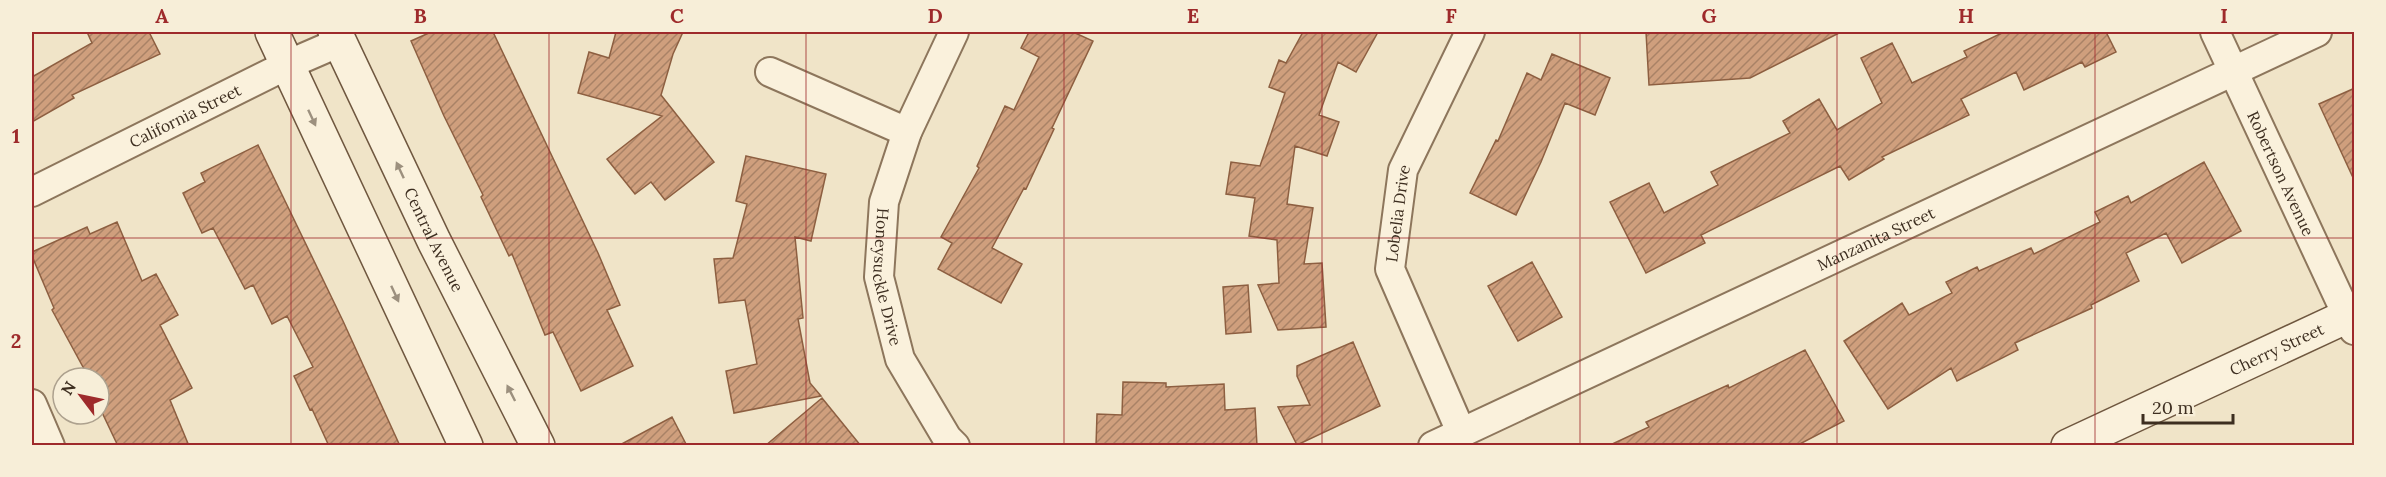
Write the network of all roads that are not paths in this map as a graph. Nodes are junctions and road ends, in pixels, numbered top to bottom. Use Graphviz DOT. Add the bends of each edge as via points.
graph roads {
  1 [pos="272,32"];
  2 [pos="954,32"];
  3 [pos="1470,32"];
  4 [pos="2215,32"];
  5 [pos="2317,32"];
  6 [pos="337,37"];
  7 [pos="287,65"];
  8 [pos="2234,70"];
  9 [pos="770,72"];
  10 [pos="907,132"];
  11 [pos="32,192"];
  12 [pos="2352,320"];
  13 [pos="32,404"];
  14 [pos="1461,432"];
  15 [pos="50,446"];
  16 [pos="466,446"];
  17 [pos="538,446"];
  18 [pos="955,446"];
  19 [pos="1433,446"];
  20 [pos="2068,446"];
  1 -- 7 [label="main road"];
  2 -- 10 [label="street, Honeysuckle Drive"];
  3 -- 14 [label="street, Lobelia Drive" via="1403,170 1390,269"];
  4 -- 8 [label="street, Robertson Avenue"];
  5 -- 8 [label="street, Manzanita Street"];
  6 -- 7 [label="street, California Street"];
  17 -- 6 [label="main road, Central Avenue, one-way" via="434,242"];
  7 -- 11 [label="street, California Street"];
  7 -- 16 [label="main road, one-way"];
  8 -- 12 [label="street, Robertson Avenue"];
  8 -- 14 [label="street, Manzanita Street"];
  9 -- 10 [label="street"];
  10 -- 18 [label="street, Honeysuckle Drive" via="884,202 879,277 900,359"];
  12 -- 20 [label="main road, Cherry Street"];
  13 -- 15 [label="street"];
  14 -- 19 [label="street, Manzanita Street"];
}
